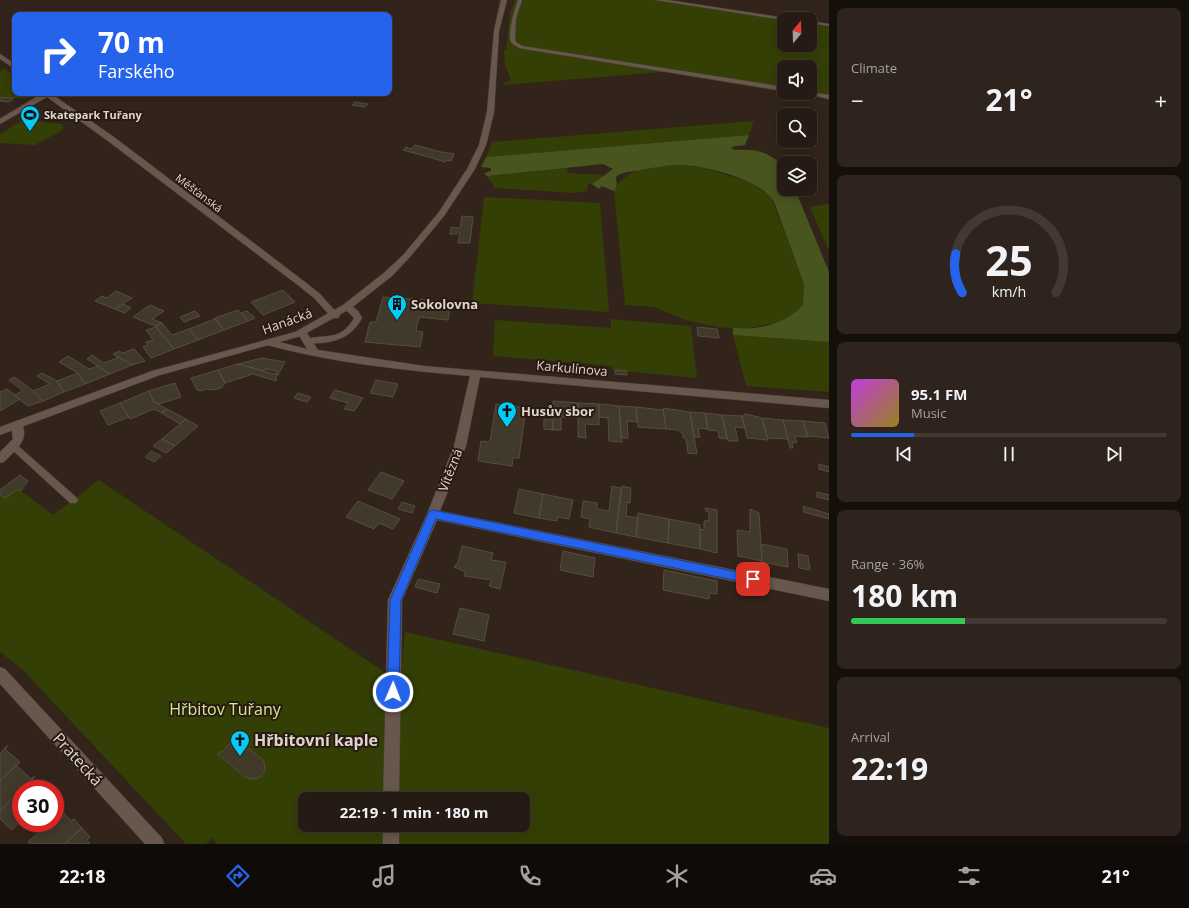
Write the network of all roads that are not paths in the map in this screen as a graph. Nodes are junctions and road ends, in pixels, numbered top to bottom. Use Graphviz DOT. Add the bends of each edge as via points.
graph roads {
  1 [pos="504,0"];
  2 [pos="520,0"];
  3 [pos="658,0"];
  4 [pos="777,17"];
  5 [pos="817,23"];
  6 [pos="829,25"];
  7 [pos="0,56"];
  8 [pos="12,65"];
  9 [pos="777,89"];
  10 [pos="817,95"];
  11 [pos="44,96"];
  12 [pos="50,96"];
  13 [pos="829,97"];
  14 [pos="5,111"];
  15 [pos="16,113"];
  16 [pos="0,122"];
  17 [pos="348,307"];
  18 [pos="335,316"];
  19 [pos="302,332"];
  20 [pos="308,341"];
  21 [pos="271,343"];
  22 [pos="314,353"];
  23 [pos="476,374"];
  24 [pos="829,404"];
  25 [pos="17,425"];
  26 [pos="0,431"];
  27 [pos="13,446"];
  28 [pos="0,459"];
  29 [pos="72,500"];
  30 [pos="433,514"];
  31 [pos="829,594"];
  32 [pos="0,674"];
  33 [pos="391,792"];
  34 [pos="391,832"];
  35 [pos="156,844"];
  36 [pos="390,844"];
  1 -- 17 [label="street, Hanácká" via="495,39 490,113 482,146 443,213 417,246 378,284"];
  2 -- 9 [label="lane" via="514,18 513,40 521,48"];
  3 -- 4 [label="lane"];
  5 -- 6 [label="lane"];
  7 -- 8 [label="street"];
  10 -- 13 [label="lane"];
  11 -- 15 [label="street"];
  12 -- 18 [label="street, Měšťanská" via="302,284"];
  14 -- 15 [label="street"];
  15 -- 16 [label="street"];
  17 -- 18 [label="street, Hanácká"];
  17 -- 20 [label="lane" via="358,318 349,332 336,338"];
  18 -- 19 [label="street, Hanácká"];
  19 -- 20 [label="street"];
  19 -- 21 [label="street, Hanácká"];
  20 -- 22 [label="street"];
  21 -- 22 [label="street, Karkulínova"];
  21 -- 25 [label="street, Hanácká" via="156,373"];
  22 -- 23 [label="street, Karkulínova" via="397,366"];
  23 -- 24 [label="street, Karkulínova"];
  23 -- 30 [label="street, Vítězná" via="460,446"];
  25 -- 26 [label="street, Hanácká"];
  25 -- 27 [label="street" via="19,435"];
  27 -- 28 [label="street"];
  27 -- 29 [label="lane"];
  30 -- 31 [label="street"];
  30 -- 33 [label="street, Vítězná" via="395,600"];
  32 -- 35 [label="street, Pratecká"];
  34 -- 36 [label="street"];
}
